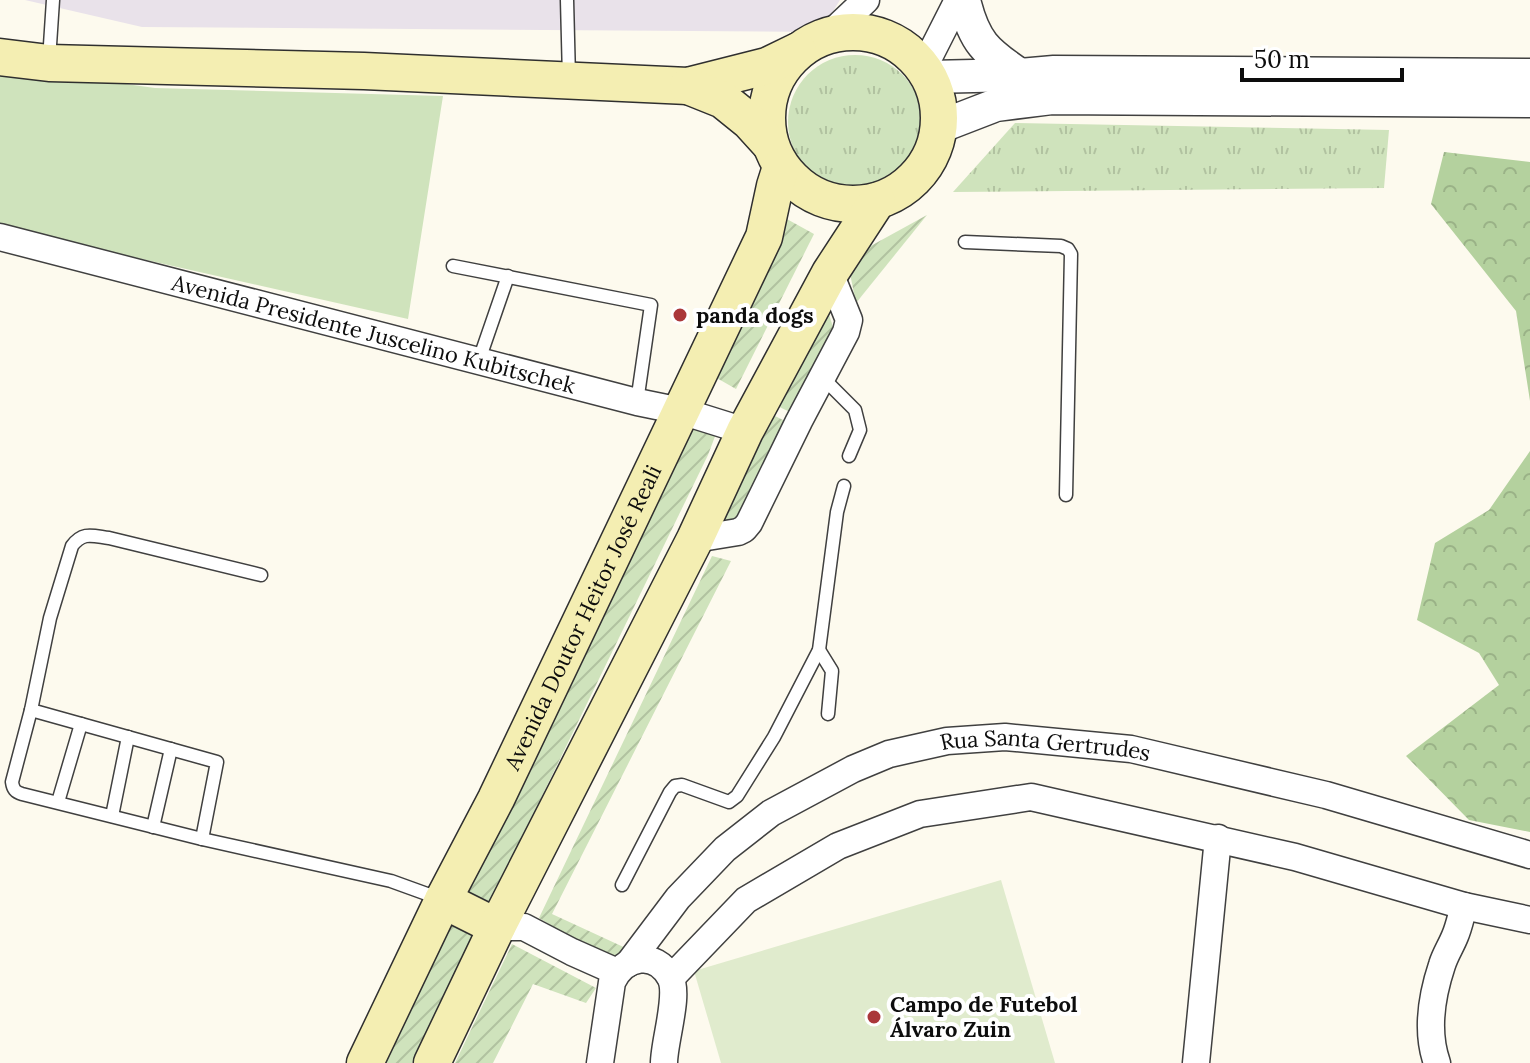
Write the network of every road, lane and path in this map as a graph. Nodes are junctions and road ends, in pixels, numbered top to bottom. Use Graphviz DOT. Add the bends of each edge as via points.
graph roads {
  1 [pos="53,0"];
  2 [pos="567,0"];
  3 [pos="866,0"];
  4 [pos="958,0"];
  5 [pos="964,0"];
  6 [pos="814,43"];
  7 [pos="0,57"];
  8 [pos="49,63"];
  9 [pos="927,72"];
  10 [pos="1020,75"];
  11 [pos="1530,75"];
  12 [pos="569,81"];
  13 [pos="688,86"];
  14 [pos="1530,101"];
  15 [pos="939,127"];
  16 [pos="775,155"];
  17 [pos="877,201"];
  18 [pos="0,237"];
  19 [pos="965,242"];
  20 [pos="453,266"];
  21 [pos="830,273"];
  22 [pos="508,276"];
  23 [pos="479,360"];
  24 [pos="822,377"];
  25 [pos="637,402"];
  26 [pos="681,411"];
  27 [pos="745,431"];
  28 [pos="849,456"];
  29 [pos="844,486"];
  30 [pos="1066,495"];
  31 [pos="695,539"];
  32 [pos="261,575"];
  33 [pos="819,650"];
  34 [pos="31,710"];
  35 [pos="828,714"];
  36 [pos="81,724"];
  37 [pos="128,737"];
  38 [pos="171,749"];
  39 [pos="496,799"];
  40 [pos="58,802"];
  41 [pos="112,816"];
  42 [pos="550,824"];
  43 [pos="153,827"];
  44 [pos="1218,838"];
  45 [pos="202,839"];
  46 [pos="1530,855"];
  47 [pos="622,885"];
  48 [pos="443,900"];
  49 [pos="1464,906"];
  50 [pos="1530,920"];
  51 [pos="497,927"];
  52 [pos="623,968"];
  53 [pos="671,978"];
  54 [pos="365,1063"];
  55 [pos="432,1063"];
  56 [pos="600,1063"];
  57 [pos="664,1063"];
  58 [pos="1196,1063"];
  59 [pos="1437,1063"];
  1 -- 8 [label="lane"];
  2 -- 12 [label="lane"];
  3 -- 6 [label="street"];
  4 -- 9 [label="street"];
  5 -- 10 [label="street" via="982,45"];
  6 -- 9 [label="main road" via="853,32 879,36 901,46"];
  6 -- 13 [label="main road" via="767,66"];
  6 -- 16 [label="main road" via="781,70 771,93 766,118"];
  7 -- 8 [label="main road"];
  8 -- 12 [label="main road"];
  9 -- 10 [label="street"];
  9 -- 15 [label="main road" via="938,101"];
  10 -- 11 [label="street"];
  12 -- 13 [label="main road"];
  13 -- 16 [label="main road" via="723,100 749,121"];
  14 -- 15 [label="street" via="1052,98 996,105"];
  15 -- 17 [label="main road" via="919,173"];
  16 -- 17 [label="main road" via="800,186 824,199"];
  16 -- 26 [label="main road, Avenida Doutor Heitor José Reali" via="775,186 764,237"];
  17 -- 21 [label="main road"];
  18 -- 23 [label="street, Avenida Presidente Juscelino Kubitschek"];
  19 -- 30 [label="lane" via="1061,246 1071,254"];
  20 -- 22 [label="lane"];
  21 -- 24 [label="street" via="849,320"];
  21 -- 27 [label="main road"];
  22 -- 23 [label="lane"];
  22 -- 25 [label="lane" via="651,305"];
  23 -- 25 [label="street, Avenida Presidente Juscelino Kubitschek"];
  24 -- 28 [label="lane" via="855,410 860,430"];
  24 -- 31 [label="street" via="749,523 738,532"];
  25 -- 26 [label="street, Avenida Presidente Juscelino Kubitschek"];
  26 -- 27 [label="street, Avenida Presidente Juscelino Kubitschek"];
  26 -- 39 [label="main road, Avenida Doutor Heitor José Reali"];
  27 -- 31 [label="main road"];
  29 -- 33 [label="lane"];
  31 -- 42 [label="main road"];
  32 -- 34 [label="lane" via="109,538 78,538 50,618"];
  33 -- 35 [label="lane" via="832,671"];
  33 -- 47 [label="lane" via="737,796 729,802 675,786"];
  34 -- 36 [label="lane"];
  34 -- 40 [label="lane" via="13,788"];
  36 -- 37 [label="lane"];
  36 -- 40 [label="lane"];
  37 -- 38 [label="lane"];
  37 -- 41 [label="lane"];
  38 -- 43 [label="lane"];
  38 -- 45 [label="lane" via="217,762"];
  39 -- 42 [label="main road"];
  39 -- 48 [label="main road, Avenida Doutor Heitor José Reali"];
  40 -- 41 [label="lane"];
  41 -- 43 [label="lane"];
  42 -- 51 [label="main road"];
  43 -- 45 [label="lane"];
  44 -- 49 [label="street"];
  44 -- 53 [label="street" via="1031,797 920,814 838,846 746,900"];
  44 -- 58 [label="street"];
  45 -- 48 [label="lane" via="391,881"];
  46 -- 52 [label="street, Rua Santa Gertrudes" via="1326,795 1131,749 1005,737 947,741 889,754 771,813 725,849 678,898"];
  48 -- 51 [label="main road"];
  48 -- 54 [label="main road, Avenida Doutor Heitor José Reali"];
  49 -- 50 [label="street"];
  49 -- 59 [label="street" via="1434,991 1431,1022"];
  51 -- 52 [label="street" via="524,927 572,952"];
  51 -- 55 [label="main road"];
  52 -- 53 [label="street" via="642,958 658,963"];
  52 -- 56 [label="street" via="612,982"];
  53 -- 57 [label="street"];
}
